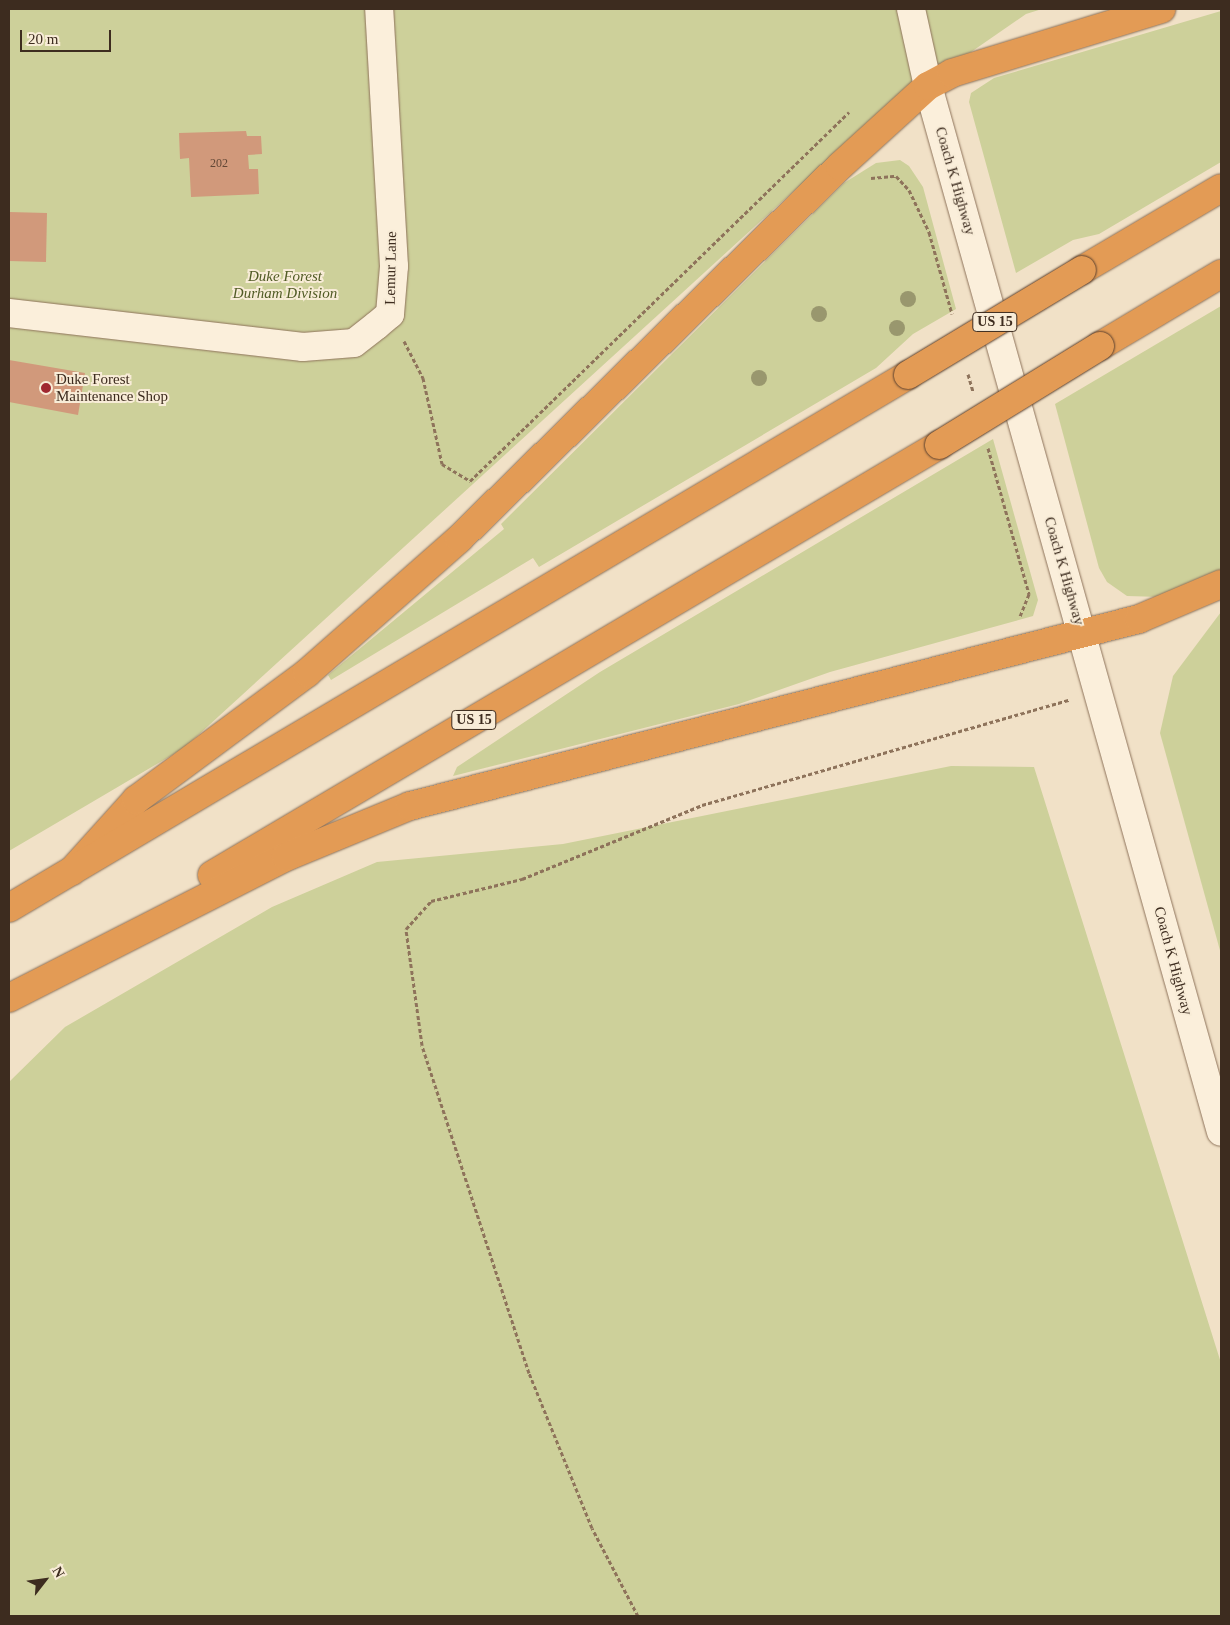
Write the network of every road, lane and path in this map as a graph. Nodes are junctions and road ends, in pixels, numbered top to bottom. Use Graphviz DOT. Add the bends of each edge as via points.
graph roads {
  1 [pos="380,9"];
  2 [pos="911,9"];
  3 [pos="1162,9"];
  4 [pos="928,86"];
  5 [pos="849,112"];
  6 [pos="865,178"];
  7 [pos="1221,188"];
  8 [pos="1221,274"];
  9 [pos="9,313"];
  10 [pos="390,314"];
  11 [pos="953,318"];
  12 [pos="966,366"];
  13 [pos="973,395"];
  14 [pos="986,443"];
  15 [pos="1221,584"];
  16 [pos="1020,616"];
  17 [pos="1082,634"];
  18 [pos="1099,691"];
  19 [pos="72,871"];
  20 [pos="9,908"];
  21 [pos="9,997"];
  22 [pos="1221,1132"];
  23 [pos="638,1616"];
  1 -- 10 [label="main road, Lemur Lane" via="394,266"];
  2 -- 4 [label="main road, Coach K Highway"];
  3 -- 4 [label="highway" via="952,74"];
  4 -- 17 [label="main road, Coach K Highway"];
  4 -- 19 [label="highway" via="853,153 552,452 411,582 299,679 136,800"];
  5 -- 10 [label="path" via="470,481 442,464 423,378"];
  6 -- 11 [label="path" via="896,176 909,190 929,232"];
  7 -- 19 [label="highway, US 15, bridge"];
  8 -- 21 [label="highway, US 15, bridge"];
  9 -- 10 [label="main road, Lemur Lane" via="303,347 354,343"];
  12 -- 13 [label="path"];
  14 -- 16 [label="path" via="1028,594"];
  15 -- 17 [label="highway" via="1139,619"];
  17 -- 18 [label="main road, Coach K Highway"];
  17 -- 21 [label="highway" via="410,806 286,857"];
  18 -- 22 [label="main road, Coach K Highway"];
  18 -- 23 [label="path" via="702,805 522,879 431,901 406,929 422,1045 529,1373 592,1528"];
  19 -- 20 [label="highway, US 15"];
}
